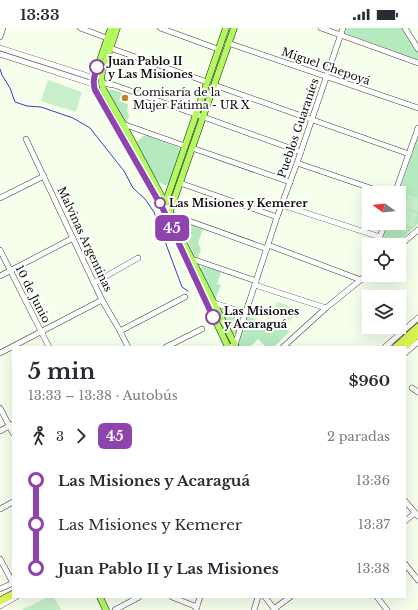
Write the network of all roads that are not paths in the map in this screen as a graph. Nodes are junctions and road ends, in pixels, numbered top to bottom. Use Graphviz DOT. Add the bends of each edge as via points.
graph roads {
  1 [pos="3,28"];
  2 [pos="80,28"];
  3 [pos="111,28"];
  4 [pos="117,28"];
  5 [pos="160,28"];
  6 [pos="226,28"];
  7 [pos="234,28"];
  8 [pos="321,28"];
  9 [pos="343,28"];
  10 [pos="405,28"];
  11 [pos="341,35"];
  12 [pos="0,37"];
  13 [pos="107,38"];
  14 [pos="228,43"];
  15 [pos="0,48"];
  16 [pos="110,48"];
  17 [pos="418,48"];
  18 [pos="218,49"];
  19 [pos="0,54"];
  20 [pos="418,64"];
  21 [pos="327,77"];
  22 [pos="93,81"];
  23 [pos="207,82"];
  24 [pos="102,83"];
  25 [pos="214,85"];
  26 [pos="418,108"];
  27 [pos="196,114"];
  28 [pos="203,117"];
  29 [pos="312,120"];
  30 [pos="123,124"];
  31 [pos="418,128"];
  32 [pos="26,139"];
  33 [pos="185,146"];
  34 [pos="192,148"];
  35 [pos="301,152"];
  36 [pos="409,154"];
  37 [pos="297,163"];
  38 [pos="44,176"];
  39 [pos="180,182"];
  40 [pos="290,182"];
  41 [pos="364,186"];
  42 [pos="398,186"];
  43 [pos="0,198"];
  44 [pos="282,205"];
  45 [pos="166,211"];
  46 [pos="277,217"];
  47 [pos="382,230"];
  48 [pos="418,230"];
  49 [pos="380,237"];
  50 [pos="73,238"];
  51 [pos="406,240"];
  52 [pos="267,247"];
  53 [pos="0,250"];
  54 [pos="138,258"];
  55 [pos="192,259"];
  56 [pos="10,271"];
  57 [pos="0,276"];
  58 [pos="361,280"];
  59 [pos="94,283"];
  60 [pos="255,283"];
  61 [pos="185,297"];
  62 [pos="102,300"];
  63 [pos="214,302"];
  64 [pos="326,308"];
  65 [pos="245,313"];
  66 [pos="418,318"];
  67 [pos="418,327"];
  68 [pos="202,329"];
  69 [pos="120,331"];
  70 [pos="41,332"];
  71 [pos="418,334"];
  72 [pos="418,342"];
  73 [pos="14,346"];
  74 [pos="48,346"];
  75 [pos="128,346"];
  76 [pos="168,346"];
  77 [pos="228,346"];
  78 [pos="234,346"];
  79 [pos="284,346"];
  80 [pos="386,346"];
  81 [pos="397,346"];
  82 [pos="404,346"];
  83 [pos="12,347"];
  84 [pos="406,352"];
  85 [pos="0,353"];
  86 [pos="412,388"];
  87 [pos="418,392"];
  88 [pos="0,408"];
  89 [pos="11,425"];
  90 [pos="0,431"];
  91 [pos="406,502"];
  92 [pos="12,503"];
  93 [pos="0,509"];
  94 [pos="416,514"];
  95 [pos="406,520"];
  96 [pos="0,559"];
  97 [pos="406,565"];
  98 [pos="418,580"];
  99 [pos="12,581"];
  100 [pos="12,583"];
  101 [pos="0,589"];
  102 [pos="12,590"];
  103 [pos="12,595"];
  104 [pos="0,596"];
  105 [pos="14,598"];
  106 [pos="100,598"];
  107 [pos="137,598"];
  108 [pos="174,598"];
  109 [pos="200,598"];
  110 [pos="258,598"];
  111 [pos="266,598"];
  112 [pos="289,598"];
  113 [pos="378,598"];
  114 [pos="0,601"];
  115 [pos="0,606"];
  116 [pos="385,608"];
  117 [pos="196,609"];
  118 [pos="274,609"];
  119 [pos="106,610"];
  120 [pos="115,610"];
  121 [pos="254,610"];
  122 [pos="379,610"];
  1 -- 12 [label="street"];
  2 -- 13 [label="street"];
  3 -- 13 [label="main road"];
  4 -- 16 [label="main road"];
  5 -- 18 [label="street"];
  6 -- 18 [label="main road"];
  7 -- 14 [label="main road"];
  8 -- 11 [label="street"];
  9 -- 11 [label="street, Pueblos Guaraníes"];
  10 -- 17 [label="street"];
  11 -- 20 [label="street"];
  11 -- 21 [label="street, Pueblos Guaraníes"];
  13 -- 22 [label="main road"];
  14 -- 21 [label="street, Miguel Chepoyá"];
  14 -- 25 [label="main road"];
  15 -- 22 [label="street"];
  16 -- 23 [label="street"];
  16 -- 24 [label="main road" via="100,76"];
  18 -- 23 [label="main road"];
  19 -- 22 [label="street"];
  21 -- 26 [label="street, Miguel Chepoyá"];
  21 -- 29 [label="street, Pueblos Guaraníes"];
  22 -- 24 [label="main road" via="98,79"];
  22 -- 45 [label="main road" via="95,90"];
  23 -- 27 [label="main road"];
  24 -- 27 [label="street"];
  24 -- 30 [label="main road"];
  25 -- 28 [label="main road"];
  25 -- 29 [label="street"];
  27 -- 28 [label="street"];
  27 -- 33 [label="main road"];
  28 -- 34 [label="main road"];
  28 -- 35 [label="street"];
  29 -- 35 [label="street, Pueblos Guaraníes"];
  29 -- 36 [label="street"];
  30 -- 33 [label="street"];
  30 -- 45 [label="main road"];
  31 -- 36 [label="street"];
  32 -- 38 [label="street, Malvinas Argentinas"];
  33 -- 45 [label="main road"];
  34 -- 39 [label="main road"];
  34 -- 40 [label="street"];
  35 -- 37 [label="street, Pueblos Guaraníes"];
  36 -- 42 [label="street"];
  37 -- 40 [label="street, Pueblos Guaraníes"];
  37 -- 41 [label="street"];
  38 -- 43 [label="street"];
  38 -- 50 [label="street, Malvinas Argentinas"];
  39 -- 45 [label="main road"];
  39 -- 46 [label="street"];
  40 -- 44 [label="street, Pueblos Guaraníes"];
  44 -- 46 [label="street, Pueblos Guaraníes"];
  44 -- 49 [label="street"];
  45 -- 52 [label="street"];
  45 -- 55 [label="main road"];
  45 -- 77 [label="main road"];
  46 -- 52 [label="street, Pueblos Guaraníes"];
  47 -- 49 [label="street"];
  48 -- 51 [label="street"];
  50 -- 56 [label="street"];
  50 -- 59 [label="street, Malvinas Argentinas"];
  52 -- 58 [label="street"];
  52 -- 60 [label="street, Pueblos Guaraníes"];
  53 -- 56 [label="street, 10 de Junio"];
  54 -- 59 [label="street"];
  55 -- 60 [label="street"];
  55 -- 63 [label="main road"];
  56 -- 57 [label="street"];
  56 -- 70 [label="street, 10 de Junio"];
  58 -- 64 [label="street"];
  59 -- 62 [label="street, Malvinas Argentinas"];
  60 -- 64 [label="street"];
  60 -- 65 [label="street, Pueblos Guaraníes"];
  61 -- 69 [label="street"];
  62 -- 69 [label="street, Malvinas Argentinas"];
  62 -- 70 [label="street"];
  63 -- 65 [label="street"];
  63 -- 78 [label="main road"];
  64 -- 79 [label="street"];
  65 -- 78 [label="street, Pueblos Guaraníes"];
  66 -- 80 [label="street"];
  67 -- 81 [label="highway"];
  68 -- 76 [label="street"];
  69 -- 75 [label="street, Malvinas Argentinas"];
  70 -- 73 [label="street"];
  70 -- 74 [label="street, 10 de Junio"];
  71 -- 82 [label="highway"];
  72 -- 84 [label="street"];
  83 -- 85 [label="street"];
  86 -- 87 [label="street"];
  88 -- 89 [label="street"];
  89 -- 90 [label="street"];
  91 -- 94 [label="street"];
  92 -- 93 [label="street"];
  94 -- 95 [label="street"];
  96 -- 99 [label="street"];
  97 -- 98 [label="street"];
  100 -- 101 [label="street"];
  102 -- 104 [label="highway"];
  103 -- 114 [label="highway"];
  105 -- 115 [label="street"];
  106 -- 119 [label="main road"];
  107 -- 120 [label="street"];
  108 -- 117 [label="street"];
  109 -- 117 [label="street"];
  110 -- 121 [label="street"];
  111 -- 118 [label="street"];
  112 -- 118 [label="street"];
  113 -- 116 [label="street"];
  116 -- 122 [label="street"];
}
